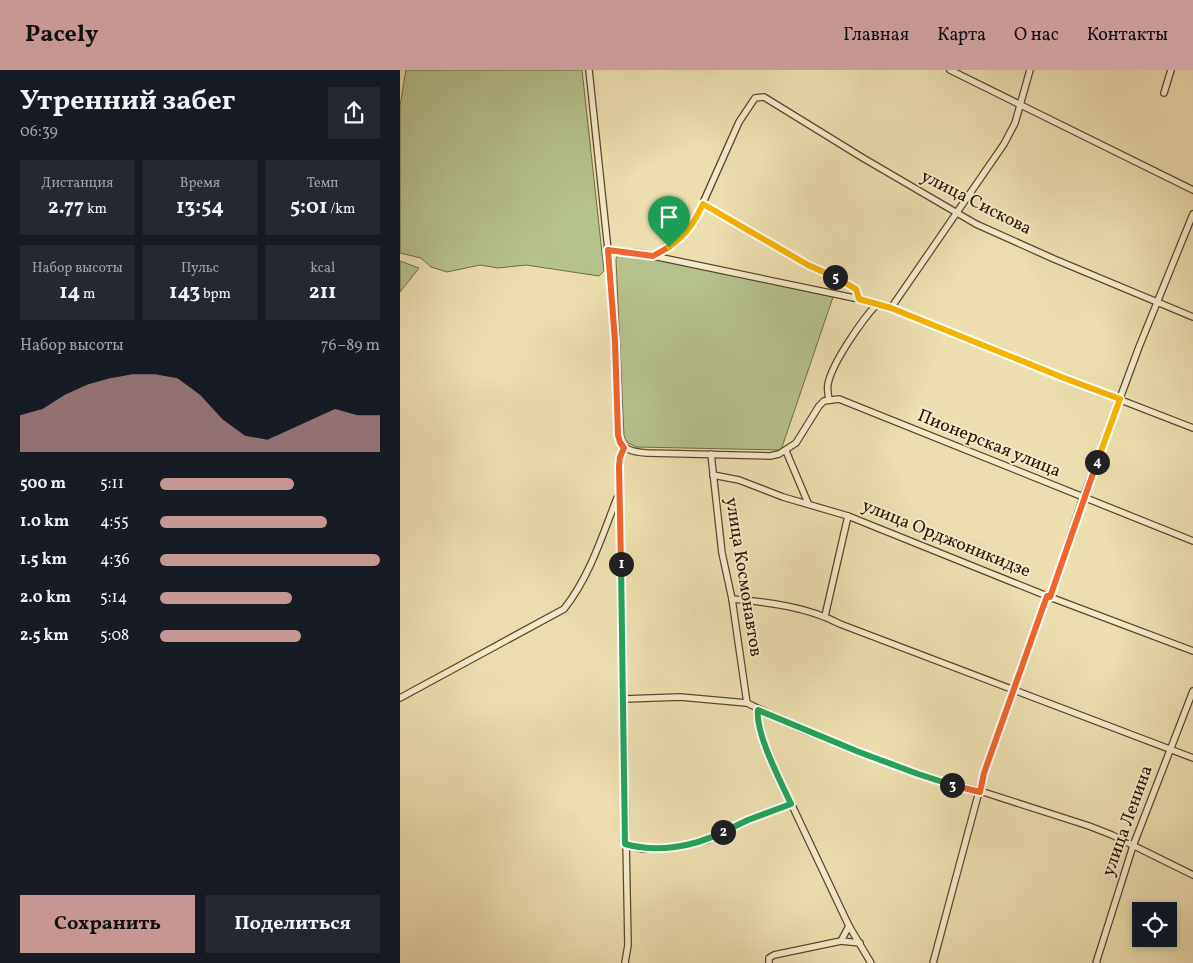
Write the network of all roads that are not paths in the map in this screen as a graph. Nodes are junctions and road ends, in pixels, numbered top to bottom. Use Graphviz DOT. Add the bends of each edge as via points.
graph roads {
  1 [pos="589,70"];
  2 [pos="950,70"];
  3 [pos="1030,70"];
  4 [pos="1171,70"];
  5 [pos="1164,93"];
  6 [pos="1021,106"];
  7 [pos="1193,190"];
  8 [pos="703,204"];
  9 [pos="956,213"];
  10 [pos="1193,214"];
  11 [pos="608,250"];
  12 [pos="653,256"];
  13 [pos="859,299"];
  14 [pos="1158,303"];
  15 [pos="877,304"];
  16 [pos="891,308"];
  17 [pos="1193,317"];
  18 [pos="1120,399"];
  19 [pos="830,400"];
  20 [pos="1193,428"];
  21 [pos="624,448"];
  22 [pos="786,451"];
  23 [pos="711,454"];
  24 [pos="713,475"];
  25 [pos="619,494"];
  26 [pos="1084,498"];
  27 [pos="808,503"];
  28 [pos="848,516"];
  29 [pos="1193,541"];
  30 [pos="1048,596"];
  31 [pos="732,599"];
  32 [pos="825,616"];
  33 [pos="1193,651"];
  34 [pos="1013,690"];
  35 [pos="1193,691"];
  36 [pos="400,698"];
  37 [pos="624,700"];
  38 [pos="747,703"];
  39 [pos="758,710"];
  40 [pos="1170,748"];
  41 [pos="1193,758"];
  42 [pos="980,792"];
  43 [pos="791,804"];
  44 [pos="625,844"];
  45 [pos="1133,846"];
  46 [pos="1193,875"];
  47 [pos="849,926"];
  48 [pos="841,941"];
  49 [pos="860,943"];
  50 [pos="625,963"];
  51 [pos="769,963"];
  52 [pos="871,963"];
  53 [pos="933,963"];
  54 [pos="1096,963"];
  1 -- 11 [label="street"];
  2 -- 6 [label="street"];
  3 -- 6 [label="street"];
  4 -- 5 [label="street"];
  6 -- 7 [label="street"];
  6 -- 9 [label="street" via="1004,144"];
  8 -- 9 [label="street, улица Сискова" via="739,122 755,98 764,98"];
  8 -- 12 [label="street" via="684,236"];
  8 -- 13 [label="street" via="808,265 845,282 856,289"];
  9 -- 14 [label="street, улица Сискова" via="1028,248"];
  9 -- 16 [label="street"];
  10 -- 14 [label="street"];
  11 -- 12 [label="street"];
  11 -- 21 [label="street" via="618,435"];
  12 -- 13 [label="street"];
  13 -- 15 [label="street"];
  14 -- 17 [label="street, улица Сискова"];
  14 -- 18 [label="street"];
  15 -- 16 [label="street"];
  15 -- 19 [label="street" via="858,328 832,373 828,390"];
  16 -- 18 [label="street"];
  18 -- 20 [label="street"];
  18 -- 26 [label="street"];
  19 -- 22 [label="street" via="819,406 796,443"];
  19 -- 26 [label="street, Пионерская улица" via="839,399"];
  21 -- 23 [label="street" via="646,454"];
  21 -- 25 [label="street" via="619,466"];
  22 -- 23 [label="street" via="770,456"];
  22 -- 27 [label="street"];
  23 -- 24 [label="street, улица Космонавтов"];
  24 -- 27 [label="street, улица Орджоникидзе" via="739,480"];
  24 -- 31 [label="street, улица Космонавтов" via="722,553"];
  25 -- 36 [label="street" via="590,568 578,592 564,609"];
  25 -- 37 [label="street"];
  26 -- 29 [label="street, Пионерская улица"];
  26 -- 30 [label="street"];
  27 -- 28 [label="street, улица Орджоникидзе"];
  28 -- 30 [label="street, улица Орджоникидзе"];
  28 -- 32 [label="street"];
  30 -- 33 [label="street, улица Орджоникидзе"];
  30 -- 34 [label="street"];
  31 -- 32 [label="street"];
  31 -- 38 [label="street, улица Космонавтов"];
  32 -- 34 [label="street"];
  34 -- 40 [label="street"];
  34 -- 42 [label="street"];
  35 -- 40 [label="street, улица Ленина"];
  37 -- 38 [label="street" via="680,698"];
  37 -- 44 [label="street"];
  38 -- 39 [label="street"];
  39 -- 42 [label="street" via="918,774"];
  39 -- 43 [label="street" via="772,763"];
  40 -- 41 [label="street"];
  40 -- 45 [label="street, улица Ленина"];
  42 -- 45 [label="street" via="1089,826"];
  42 -- 53 [label="street"];
  43 -- 44 [label="street" via="708,840 685,846 642,849"];
  43 -- 47 [label="street"];
  44 -- 50 [label="street" via="628,945"];
  45 -- 46 [label="street"];
  45 -- 54 [label="street, улица Ленина"];
  47 -- 48 [label="street"];
  47 -- 49 [label="street"];
  48 -- 49 [label="street"];
  48 -- 51 [label="street" via="774,955 769,958"];
  49 -- 52 [label="street"];
}
